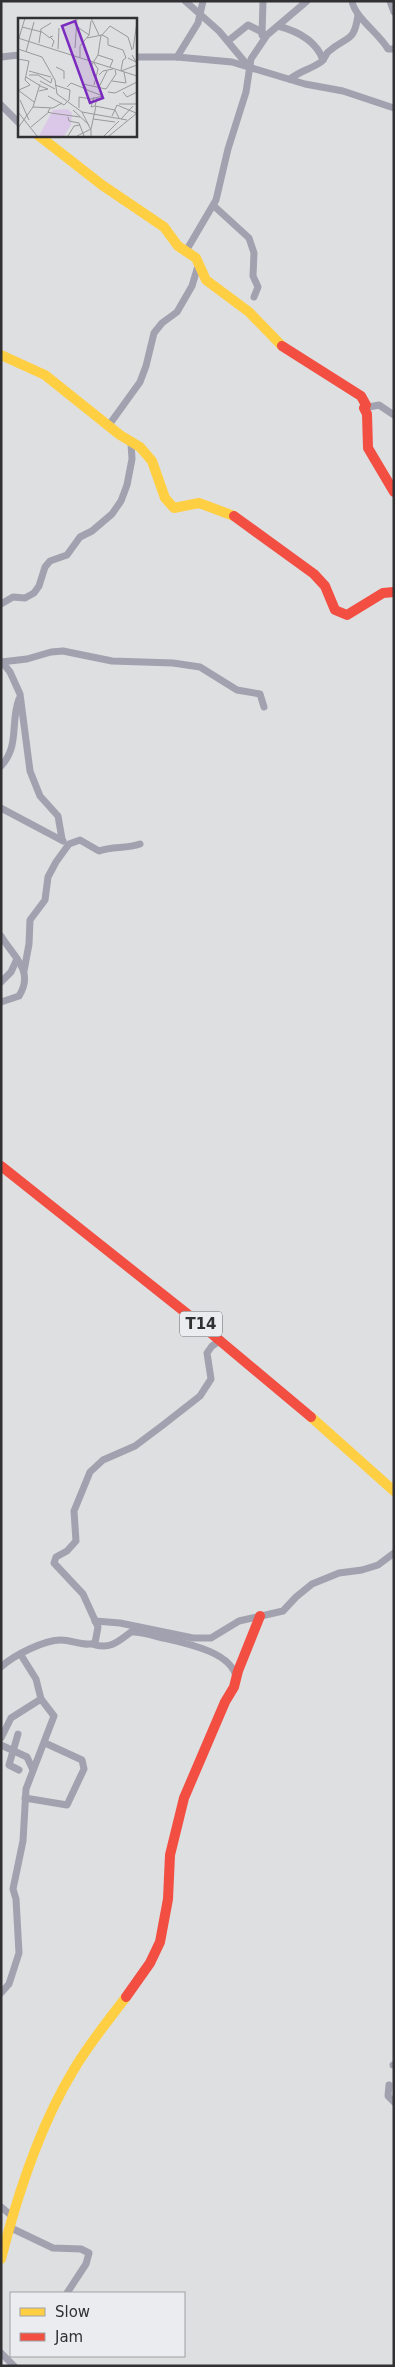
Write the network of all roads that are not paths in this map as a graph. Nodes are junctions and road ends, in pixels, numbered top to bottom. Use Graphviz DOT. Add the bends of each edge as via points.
graph roads {
  1 [pos="185,1"];
  2 [pos="203,1"];
  3 [pos="263,1"];
  4 [pos="307,1"];
  5 [pos="352,1"];
  6 [pos="390,1"];
  7 [pos="394,12"];
  8 [pos="198,13"];
  9 [pos="358,15"];
  10 [pos="278,26"];
  11 [pos="262,32"];
  12 [pos="228,41"];
  13 [pos="260,42"];
  14 [pos="394,49"];
  15 [pos="18,55"];
  16 [pos="1,57"];
  17 [pos="177,57"];
  18 [pos="136,58"];
  19 [pos="323,60"];
  20 [pos="249,68"];
  21 [pos="290,79"];
  22 [pos="1,105"];
  23 [pos="394,108"];
  24 [pos="18,122"];
  25 [pos="39,136"];
  26 [pos="214,206"];
  27 [pos="186,251"];
  28 [pos="198,266"];
  29 [pos="254,297"];
  30 [pos="1,355"];
  31 [pos="364,408"];
  32 [pos="394,415"];
  33 [pos="108,425"];
  34 [pos="131,442"];
  35 [pos="394,492"];
  36 [pos="394,592"];
  37 [pos="1,604"];
  38 [pos="2,662"];
  39 [pos="20,698"];
  40 [pos="264,706"];
  41 [pos="1,766"];
  42 [pos="1,808"];
  43 [pos="62,839"];
  44 [pos="140,844"];
  45 [pos="65,849"];
  46 [pos="1,936"];
  47 [pos="17,959"];
  48 [pos="24,971"];
  49 [pos="1,982"];
  50 [pos="1,1002"];
  51 [pos="1,1166"];
  52 [pos="221,1340"];
  53 [pos="394,1491"];
  54 [pos="394,1553"];
  55 [pos="260,1616"];
  56 [pos="95,1620"];
  57 [pos="92,1644"];
  58 [pos="21,1654"];
  59 [pos="1,1667"];
  60 [pos="236,1678"];
  61 [pos="40,1699"];
  62 [pos="18,1734"];
  63 [pos="1,1738"];
  64 [pos="46,1743"];
  65 [pos="1,1745"];
  66 [pos="12,1750"];
  67 [pos="28,1757"];
  68 [pos="38,1760"];
  69 [pos="19,1770"];
  70 [pos="33,1770"];
  71 [pos="25,1798"];
  72 [pos="1,1993"];
  73 [pos="389,2085"];
  74 [pos="394,2102"];
  75 [pos="1,2207"];
  76 [pos="12,2216"];
  77 [pos="9,2227"];
  78 [pos="1,2260"];
  79 [pos="68,2292"];
  80 [pos="1,2353"];
  81 [pos="10,2357"];
  82 [pos="14,2366"];
  1 -- 8 [label="street"];
  2 -- 8 [label="street"];
  3 -- 11 [label="street"];
  4 -- 10 [label="street"];
  5 -- 9 [label="street"];
  6 -- 7 [label="street"];
  8 -- 12 [label="street"];
  8 -- 17 [label="street" via="198,23"];
  9 -- 14 [label="street" via="388,49"];
  9 -- 19 [label="street" via="355,33"];
  10 -- 13 [label="street"];
  10 -- 19 [label="street" via="301,33"];
  11 -- 12 [label="street" via="248,25"];
  11 -- 13 [label="street"];
  12 -- 20 [label="street"];
  13 -- 20 [label="street"];
  15 -- 16 [label="street"];
  17 -- 18 [label="street"];
  17 -- 20 [label="street" via="232,62"];
  19 -- 21 [label="street"];
  20 -- 21 [label="street"];
  20 -- 26 [label="street" via="246,92"];
  21 -- 23 [label="street" via="343,91"];
  22 -- 24 [label="street"];
  25 -- 27 [label="main road" via="102,185 164,227 178,246"];
  26 -- 27 [label="street"];
  26 -- 29 [label="street" via="244,232 253,247 253,276 258,287"];
  27 -- 28 [label="main road" via="196,258"];
  28 -- 31 [label="main road" via="206,280 249,312 284,348 361,396 366,404"];
  28 -- 33 [label="street" via="192,286 177,312 154,334 140,382"];
  30 -- 33 [label="main road" via="45,375"];
  31 -- 32 [label="street" via="378,405"];
  31 -- 35 [label="main road" via="368,448"];
  33 -- 34 [label="main road"];
  34 -- 36 [label="main road" via="149,456 165,498 174,508 199,503 236,517 314,574 325,586 331,605 339,613 347,615 383,593"];
  34 -- 37 [label="street" via="132,459 127,485 118,506 92,531 80,537 67,555 50,561 37,590 25,598 13,597"];
  38 -- 39 [label="street" via="10,672"];
  38 -- 40 [label="street" via="63,651 112,661 194,666 237,690 260,694"];
  39 -- 41 [label="street" via="14,716 11,754"];
  39 -- 43 [label="street" via="30,771 40,796 58,816"];
  42 -- 43 [label="street"];
  43 -- 45 [label="street"];
  44 -- 45 [label="street" via="113,846 99,851 76,840"];
  45 -- 48 [label="street" via="50,871 45,900 30,920"];
  46 -- 47 [label="street"];
  47 -- 48 [label="street"];
  47 -- 49 [label="street" via="12,972"];
  48 -- 50 [label="street" via="25,987 19,996"];
  51 -- 52 [label="main road, T14"];
  52 -- 53 [label="main road, T14"];
  52 -- 56 [label="street" via="207,1353 211,1379 200,1396 135,1446 103,1460 86,1479 74,1511 76,1541 68,1551 56,1557 54,1563 83,1594"];
  54 -- 55 [label="street" via="378,1565 339,1572 312,1584 283,1611"];
  55 -- 56 [label="street" via="239,1621 204,1639"];
  55 -- 60 [label="main road"];
  56 -- 57 [label="street" via="97,1639"];
  57 -- 58 [label="street" via="54,1640"];
  57 -- 60 [label="street" via="108,1647 131,1632 143,1633 203,1649 228,1663"];
  58 -- 59 [label="street"];
  58 -- 61 [label="street" via="36,1679"];
  60 -- 76 [label="main road" via="184,1798 170,1855 168,1899 160,1942 150,1963 73,2070 51,2111"];
  61 -- 63 [label="street" via="11,1718"];
  61 -- 64 [label="street" via="54,1716"];
  62 -- 66 [label="street"];
  64 -- 68 [label="street"];
  64 -- 71 [label="street" via="82,1760 84,1769 67,1804"];
  65 -- 66 [label="street"];
  66 -- 67 [label="street"];
  66 -- 69 [label="street" via="9,1766"];
  67 -- 68 [label="street"];
  67 -- 70 [label="street"];
  68 -- 70 [label="street"];
  70 -- 71 [label="street"];
  71 -- 72 [label="street" via="23,1841 13,1889 19,1953 13,1974"];
  73 -- 74 [label="street" via="388,2096"];
  75 -- 76 [label="street"];
  76 -- 77 [label="main road"];
  77 -- 78 [label="main road"];
  77 -- 79 [label="street" via="53,2248 89,2252 86,2264"];
  80 -- 81 [label="street"];
  81 -- 82 [label="street"];
}
